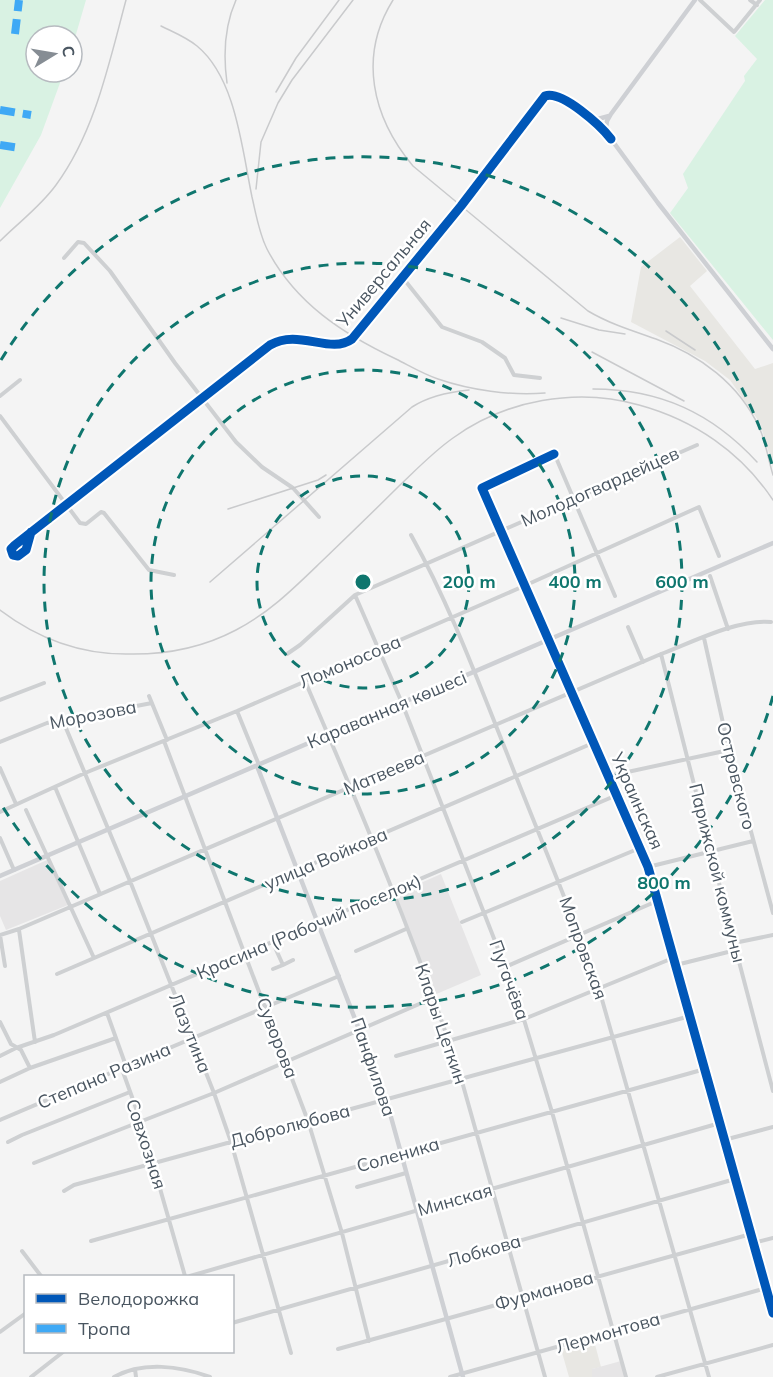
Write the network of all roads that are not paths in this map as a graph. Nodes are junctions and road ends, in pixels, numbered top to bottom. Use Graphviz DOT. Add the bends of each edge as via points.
graph roads {
  1 [pos="695,0"];
  2 [pos="700,0"];
  3 [pos="750,0"];
  4 [pos="760,0"];
  5 [pos="757,5"];
  6 [pos="611,114"];
  7 [pos="586,115"];
  8 [pos="611,139"];
  9 [pos="64,258"];
  10 [pos="403,278"];
  11 [pos="773,349"];
  12 [pos="540,378"];
  13 [pos="20,380"];
  14 [pos="0,396"];
  15 [pos="202,398"];
  16 [pos="0,416"];
  17 [pos="697,445"];
  18 [pos="573,500"];
  19 [pos="66,505"];
  20 [pos="319,517"];
  21 [pos="500,531"];
  22 [pos="31,532"];
  23 [pos="411,535"];
  24 [pos="773,543"];
  25 [pos="597,554"];
  26 [pos="718,556"];
  27 [pos="427,564"];
  28 [pos="174,575"];
  29 [pos="710,576"];
  30 [pos="524,586"];
  31 [pos="355,595"];
  32 [pos="615,596"];
  33 [pos="452,618"];
  34 [pos="771,621"];
  35 [pos="628,627"];
  36 [pos="728,629"];
  37 [pos="704,638"];
  38 [pos="548,640"];
  39 [pos="379,650"];
  40 [pos="287,654"];
  41 [pos="661,654"];
  42 [pos="643,662"];
  43 [pos="474,672"];
  44 [pos="305,681"];
  45 [pos="44,683"];
  46 [pos="572,693"];
  47 [pos="149,696"];
  48 [pos="0,700"];
  49 [pos="402,703"];
  50 [pos="152,704"];
  51 [pos="237,711"];
  52 [pos="63,721"];
  53 [pos="495,725"];
  54 [pos="328,735"];
  55 [pos="165,741"];
  56 [pos="0,742"];
  57 [pos="594,743"];
  58 [pos="729,750"];
  59 [pos="423,756"];
  60 [pos="688,759"];
  61 [pos="258,766"];
  62 [pos="0,768"];
  63 [pos="85,773"];
  64 [pos="609,776"];
  65 [pos="516,778"];
  66 [pos="55,787"];
  67 [pos="349,788"];
  68 [pos="617,795"];
  69 [pos="184,797"];
  70 [pos="16,804"];
  71 [pos="443,809"];
  72 [pos="26,810"];
  73 [pos="0,812"];
  74 [pos="278,818"];
  75 [pos="109,830"];
  76 [pos="537,830"];
  77 [pos="0,838"];
  78 [pos="371,840"];
  79 [pos="753,841"];
  80 [pos="79,843"];
  81 [pos="641,847"];
  82 [pos="205,850"];
  83 [pos="712,851"];
  84 [pos="47,856"];
  85 [pos="464,861"];
  86 [pos="648,867"];
  87 [pos="14,870"];
  88 [pos="298,870"];
  89 [pos="0,876"];
  90 [pos="130,881"];
  91 [pos="558,882"];
  92 [pos="392,892"];
  93 [pos="100,894"];
  94 [pos="657,901"];
  95 [pos="225,902"];
  96 [pos="71,907"];
  97 [pos="773,913"];
  98 [pos="484,914"];
  99 [pos="462,922"];
  100 [pos="320,923"];
  101 [pos="19,929"];
  102 [pos="406,929"];
  103 [pos="150,934"];
  104 [pos="0,935"];
  105 [pos="580,935"];
  106 [pos="773,935"];
  107 [pos="273,943"];
  108 [pos="734,943"];
  109 [pos="735,950"];
  110 [pos="356,951"];
  111 [pos="245,955"];
  112 [pos="94,958"];
  113 [pos="674,958"];
  114 [pos="293,960"];
  115 [pos="282,965"];
  116 [pos="676,965"];
  117 [pos="5,966"];
  118 [pos="505,967"];
  119 [pos="273,969"];
  120 [pos="57,974"];
  121 [pos="340,976"];
  122 [pos="171,986"];
  123 [pos="599,989"];
  124 [pos="433,998"];
  125 [pos="265,1007"];
  126 [pos="107,1013"];
  127 [pos="691,1016"];
  128 [pos="524,1019"];
  129 [pos="0,1022"];
  130 [pos="360,1029"];
  131 [pos="614,1036"];
  132 [pos="116,1038"];
  133 [pos="192,1038"];
  134 [pos="449,1041"];
  135 [pos="35,1042"];
  136 [pos="16,1048"];
  137 [pos="0,1056"];
  138 [pos="396,1056"];
  139 [pos="535,1058"];
  140 [pos="286,1061"];
  141 [pos="126,1066"];
  142 [pos="30,1068"];
  143 [pos="705,1069"];
  144 [pos="461,1078"];
  145 [pos="0,1082"];
  146 [pos="773,1091"];
  147 [pos="130,1092"];
  148 [pos="627,1092"];
  149 [pos="214,1093"];
  150 [pos="386,1099"];
  151 [pos="552,1112"];
  152 [pos="0,1120"];
  153 [pos="308,1120"];
  154 [pos="141,1122"];
  155 [pos="720,1123"];
  156 [pos="773,1127"];
  157 [pos="477,1133"];
  158 [pos="724,1140"];
  159 [pos="8,1142"];
  160 [pos="231,1142"];
  161 [pos="643,1146"];
  162 [pos="401,1154"];
  163 [pos="153,1163"];
  164 [pos="34,1164"];
  165 [pos="567,1168"];
  166 [pos="406,1173"];
  167 [pos="325,1176"];
  168 [pos="735,1179"];
  169 [pos="357,1187"];
  170 [pos="492,1189"];
  171 [pos="64,1191"];
  172 [pos="247,1198"];
  173 [pos="658,1201"];
  174 [pos="417,1211"];
  175 [pos="169,1219"];
  176 [pos="582,1223"];
  177 [pos="342,1233"];
  178 [pos="751,1234"];
  179 [pos="773,1238"];
  180 [pos="91,1241"];
  181 [pos="508,1244"];
  182 [pos="753,1244"];
  183 [pos="22,1251"];
  184 [pos="263,1255"];
  185 [pos="674,1255"];
  186 [pos="432,1266"];
  187 [pos="40,1275"];
  188 [pos="186,1275"];
  189 [pos="193,1275"];
  190 [pos="597,1277"];
  191 [pos="356,1287"];
  192 [pos="766,1288"];
  193 [pos="523,1298"];
  194 [pos="279,1310"];
  195 [pos="690,1310"];
  196 [pos="24,1314"];
  197 [pos="773,1314"];
  198 [pos="447,1319"];
  199 [pos="234,1322"];
  200 [pos="613,1331"];
  201 [pos="0,1332"];
  202 [pos="369,1341"];
  203 [pos="773,1345"];
  204 [pos="338,1349"];
  205 [pos="538,1352"];
  206 [pos="62,1353"];
  207 [pos="291,1353"];
  208 [pos="705,1364"];
  209 [pos="135,1369"];
  210 [pos="192,1374"];
  211 [pos="463,1375"];
  212 [pos="31,1377"];
  213 [pos="114,1377"];
  214 [pos="136,1377"];
  215 [pos="210,1377"];
  216 [pos="450,1377"];
  217 [pos="545,1377"];
  218 [pos="626,1377"];
  219 [pos="657,1377"];
  220 [pos="709,1377"];
  1 -- 6 [label="street"];
  2 -- 5 [label="street" via="735,32"];
  3 -- 5 [label="street"];
  4 -- 5 [label="street"];
  6 -- 7 [label="street" via="600,119"];
  6 -- 8 [label="street" via="606,126"];
  7 -- 8 [label="street"];
  7 -- 10 [label="street, Универсальная" via="560,97 548,94 541,100"];
  8 -- 11 [label="street"];
  9 -- 15 [label="street" via="78,242 84,243 110,271"];
  10 -- 12 [label="street" via="442,327 478,339 505,358 514,375"];
  10 -- 15 [label="street, Универсальная" via="349,342 280,340"];
  13 -- 14 [label="street"];
  15 -- 19 [label="street, Универсальная"];
  15 -- 20 [label="street" via="237,442 293,488"];
  16 -- 19 [label="street"];
  17 -- 18 [label="street, Молодогвардейцев"];
  18 -- 21 [label="street, Молодогвардейцев"];
  18 -- 21 [label="street, Украинская" via="554,453 482,488"];
  18 -- 25 [label="street"];
  19 -- 22 [label="street, Универсальная"];
  19 -- 28 [label="street" via="84,524 104,513 149,570"];
  21 -- 27 [label="street, Молодогвардейцев"];
  21 -- 30 [label="street, Украинская"];
  22 -- 22 [label="street, Универсальная" via="11,548 13,555 26,550"];
  23 -- 27 [label="street, Мопровская"];
  24 -- 38 [label="street, Караванная көшесі"];
  25 -- 26 [label="street, Ломоносова" via="699,507"];
  25 -- 30 [label="street, Ломоносова"];
  25 -- 32 [label="street"];
  27 -- 31 [label="street, Молодогвардейцев"];
  27 -- 33 [label="street, Мопровская"];
  29 -- 36 [label="street"];
  30 -- 33 [label="street, Ломоносова"];
  30 -- 38 [label="street, Украинская"];
  31 -- 39 [label="street, Пугачёва"];
  31 -- 40 [label="street, Молодогвардейцев"];
  33 -- 39 [label="street, Ломоносова"];
  33 -- 43 [label="street, Мопровская"];
  34 -- 36 [label="street, Матвеева"];
  35 -- 42 [label="street"];
  36 -- 37 [label="street, Матвеева"];
  37 -- 41 [label="street, Матвеева"];
  37 -- 58 [label="street, Островского"];
  38 -- 43 [label="street, Караванная көшесі"];
  38 -- 46 [label="street, Украинская"];
  39 -- 44 [label="street, Ломоносова"];
  39 -- 49 [label="street, Пугачёва"];
  41 -- 42 [label="street, Матвеева"];
  41 -- 60 [label="street, Парижской коммуны"];
  42 -- 46 [label="street, Матвеева"];
  43 -- 49 [label="street, Караванная көшесі"];
  43 -- 53 [label="street, Мопровская"];
  44 -- 51 [label="street, Ломоносова"];
  44 -- 54 [label="street, Клары Цеткин"];
  45 -- 48 [label="street"];
  46 -- 53 [label="street, Матвеева"];
  46 -- 57 [label="street, Украинская"];
  47 -- 50 [label="street, Суворова"];
  49 -- 54 [label="street, Караванная көшесі"];
  49 -- 59 [label="street, Пугачёва"];
  50 -- 52 [label="street, Морозова"];
  50 -- 55 [label="street, Суворова"];
  51 -- 55 [label="street, Ломоносова"];
  51 -- 61 [label="street, Панфилова"];
  52 -- 56 [label="street, Морозова" via="47,723"];
  52 -- 63 [label="street, Лазутина"];
  53 -- 59 [label="street, Матвеева"];
  53 -- 65 [label="street, Мопровская"];
  54 -- 61 [label="street, Караванная көшесі"];
  54 -- 67 [label="street, Клары Цеткин"];
  55 -- 63 [label="street, Ломоносова"];
  55 -- 69 [label="street, Суворова"];
  57 -- 64 [label="street, Украинская"];
  57 -- 65 [label="street, улица Войкова"];
  58 -- 60 [label="street"];
  58 -- 79 [label="street, Островского"];
  59 -- 67 [label="street, Матвеева"];
  59 -- 71 [label="street, Пугачёва"];
  60 -- 64 [label="street"];
  60 -- 83 [label="street, Парижской коммуны"];
  61 -- 69 [label="street, Караванная көшесі"];
  61 -- 74 [label="street, Панфилова"];
  62 -- 70 [label="street"];
  63 -- 66 [label="street, Ломоносова"];
  63 -- 75 [label="street, Лазутина"];
  64 -- 68 [label="street, Украинская"];
  65 -- 71 [label="street, улица Войкова"];
  65 -- 76 [label="street, Мопровская"];
  66 -- 70 [label="street, Ломоносова"];
  66 -- 80 [label="street"];
  67 -- 74 [label="street, Матвеева"];
  67 -- 78 [label="street, Клары Цеткин"];
  68 -- 76 [label="street, Красина (Рабочий поселок)"];
  68 -- 81 [label="street, Украинская"];
  69 -- 75 [label="street, Караванная көшесі"];
  69 -- 82 [label="street, Суворова"];
  70 -- 73 [label="street, Ломоносова"];
  71 -- 78 [label="street, улица Войкова"];
  71 -- 85 [label="street, Пугачёва"];
  72 -- 84 [label="street"];
  74 -- 82 [label="street, Матвеева"];
  74 -- 88 [label="street, Панфилова"];
  75 -- 80 [label="street, Караванная көшесі"];
  75 -- 90 [label="street, Лазутина"];
  76 -- 85 [label="street, Красина (Рабочий поселок)"];
  76 -- 91 [label="street, Мопровская"];
  77 -- 87 [label="street"];
  78 -- 88 [label="street, улица Войкова"];
  78 -- 92 [label="street, Клары Цеткин"];
  79 -- 83 [label="street"];
  79 -- 97 [label="street, Островского"];
  80 -- 84 [label="street, Караванная көшесі"];
  80 -- 93 [label="street"];
  81 -- 86 [label="street, Украинская"];
  81 -- 91 [label="street"];
  82 -- 90 [label="street, Матвеева"];
  82 -- 95 [label="street, Суворова"];
  83 -- 86 [label="street"];
  83 -- 108 [label="street, Парижской коммуны"];
  84 -- 87 [label="street, Караванная көшесі"];
  84 -- 96 [label="street"];
  85 -- 92 [label="street, Красина (Рабочий поселок)"];
  85 -- 98 [label="street, Пугачёва"];
  86 -- 94 [label="street, Украинская"];
  87 -- 89 [label="street, Караванная көшесі"];
  88 -- 95 [label="street, улица Войкова"];
  88 -- 100 [label="street, Панфилова"];
  90 -- 93 [label="street, Матвеева"];
  90 -- 103 [label="street, Лазутина"];
  91 -- 98 [label="street"];
  91 -- 105 [label="street, Мопровская"];
  92 -- 100 [label="street, Красина (Рабочий поселок)"];
  92 -- 102 [label="street, Клары Цеткин"];
  93 -- 96 [label="street, Матвеева"];
  94 -- 105 [label="street"];
  94 -- 113 [label="street, Украинская"];
  95 -- 103 [label="street, улица Войкова"];
  95 -- 111 [label="street, Суворова"];
  96 -- 101 [label="street, Матвеева"];
  96 -- 112 [label="street"];
  98 -- 99 [label="street"];
  98 -- 118 [label="street, Пугачёва"];
  100 -- 107 [label="street, Красина (Рабочий поселок)"];
  100 -- 121 [label="street, Панфилова"];
  101 -- 104 [label="street, Матвеева"];
  101 -- 135 [label="street"];
  102 -- 110 [label="street"];
  102 -- 124 [label="street, Клары Цеткин"];
  103 -- 112 [label="street, улица Войкова"];
  103 -- 122 [label="street, Лазутина"];
  104 -- 117 [label="street"];
  105 -- 118 [label="street"];
  105 -- 123 [label="street, Мопровская"];
  106 -- 108 [label="street"];
  107 -- 111 [label="street, Красина (Рабочий поселок)"];
  107 -- 115 [label="street"];
  108 -- 109 [label="street, Парижской коммуны"];
  109 -- 116 [label="street"];
  109 -- 146 [label="street, Парижской коммуны"];
  111 -- 122 [label="street, Красина (Рабочий поселок)"];
  111 -- 125 [label="street, Суворова"];
  112 -- 120 [label="street, улица Войкова"];
  113 -- 116 [label="street, Украинская"];
  113 -- 123 [label="street"];
  114 -- 115 [label="street"];
  115 -- 119 [label="street"];
  116 -- 127 [label="street, Украинская"];
  118 -- 128 [label="street, Пугачёва"];
  121 -- 125 [label="street, Степана Разина"];
  121 -- 130 [label="street, Панфилова"];
  122 -- 126 [label="street, Красина (Рабочий поселок)"];
  122 -- 133 [label="street, Лазутина"];
  123 -- 128 [label="street"];
  123 -- 131 [label="street, Мопровская"];
  124 -- 130 [label="street"];
  124 -- 134 [label="street, Клары Цеткин"];
  125 -- 133 [label="street, Степана Разина"];
  125 -- 140 [label="street, Суворова"];
  126 -- 132 [label="street, Совхозная"];
  126 -- 135 [label="street, Красина (Рабочий поселок)"];
  127 -- 131 [label="street, Добролюбова"];
  127 -- 143 [label="street, Украинская"];
  128 -- 134 [label="street"];
  128 -- 139 [label="street, Пугачёва"];
  129 -- 136 [label="street"];
  130 -- 140 [label="street"];
  130 -- 150 [label="street, Панфилова"];
  131 -- 139 [label="street, Добролюбова"];
  131 -- 148 [label="street, Мопровская"];
  132 -- 141 [label="street, Совхозная"];
  132 -- 142 [label="street"];
  133 -- 141 [label="street, Степана Разина"];
  133 -- 149 [label="street, Лазутина"];
  134 -- 138 [label="street"];
  134 -- 144 [label="street, Клары Цеткин"];
  135 -- 136 [label="street, Красина (Рабочий поселок)"];
  136 -- 137 [label="street, Красина (Рабочий поселок)"];
  136 -- 142 [label="street"];
  139 -- 144 [label="street, Добролюбова"];
  139 -- 151 [label="street, Пугачёва"];
  140 -- 149 [label="street"];
  140 -- 153 [label="street, Суворова"];
  141 -- 147 [label="street, Совхозная" via="123,1072"];
  141 -- 152 [label="street, Степана Разина"];
  142 -- 145 [label="street"];
  143 -- 148 [label="street, Соленика"];
  143 -- 155 [label="street, Украинская"];
  144 -- 150 [label="street, Добролюбова"];
  144 -- 157 [label="street, Клары Цеткин"];
  147 -- 154 [label="street, Совхозная"];
  147 -- 159 [label="street"];
  148 -- 151 [label="street, Соленика"];
  148 -- 161 [label="street, Мопровская"];
  149 -- 154 [label="street"];
  149 -- 160 [label="street, Лазутина"];
  150 -- 153 [label="street, Добролюбова"];
  150 -- 162 [label="street, Панфилова"];
  151 -- 157 [label="street, Соленика"];
  151 -- 165 [label="street, Пугачёва"];
  153 -- 160 [label="street, Добролюбова"];
  153 -- 167 [label="street, Суворова"];
  154 -- 163 [label="street, Совхозная"];
  154 -- 164 [label="street"];
  155 -- 158 [label="street, Украинская"];
  155 -- 161 [label="street, Минская"];
  156 -- 158 [label="street"];
  157 -- 162 [label="street, Соленика"];
  157 -- 170 [label="street, Клары Цеткин"];
  158 -- 168 [label="street, Украинская"];
  160 -- 163 [label="street, Добролюбова"];
  160 -- 172 [label="street, Лазутина"];
  161 -- 165 [label="street, Минская"];
  161 -- 173 [label="street, Мопровская"];
  162 -- 166 [label="street, Панфилова"];
  162 -- 167 [label="street, Соленика"];
  163 -- 171 [label="street, Добролюбова"];
  163 -- 175 [label="street, Совхозная"];
  165 -- 170 [label="street, Минская"];
  165 -- 176 [label="street, Пугачёва"];
  166 -- 169 [label="street"];
  166 -- 174 [label="street, Панфилова"];
  167 -- 172 [label="street, Соленика"];
  167 -- 177 [label="street, Суворова"];
  168 -- 173 [label="street, Лобкова"];
  168 -- 178 [label="street, Украинская"];
  170 -- 174 [label="street, Минская"];
  170 -- 181 [label="street, Клары Цеткин"];
  172 -- 175 [label="street, Соленика"];
  172 -- 184 [label="street, Лазутина"];
  173 -- 176 [label="street, Лобкова"];
  173 -- 185 [label="street, Мопровская"];
  174 -- 177 [label="street, Минская"];
  174 -- 186 [label="street, Панфилова"];
  175 -- 180 [label="street, Соленика"];
  175 -- 188 [label="street, Совхозная"];
  176 -- 181 [label="street, Лобкова"];
  176 -- 190 [label="street, Пугачёва"];
  177 -- 184 [label="street, Минская"];
  177 -- 191 [label="street, Суворова"];
  178 -- 182 [label="street, Украинская"];
  178 -- 185 [label="street, Фурманова"];
  179 -- 182 [label="street"];
  181 -- 186 [label="street, Лобкова"];
  181 -- 193 [label="street, Клары Цеткин"];
  182 -- 192 [label="street, Украинская"];
  183 -- 187 [label="street"];
  184 -- 189 [label="street, Минская"];
  184 -- 194 [label="street, Лазутина"];
  185 -- 190 [label="street, Фурманова"];
  185 -- 195 [label="street, Мопровская"];
  186 -- 191 [label="street, Лобкова"];
  186 -- 198 [label="street, Панфилова"];
  190 -- 193 [label="street, Фурманова"];
  190 -- 200 [label="street, Пугачёва"];
  191 -- 194 [label="street, Лобкова"];
  191 -- 202 [label="street, Суворова"];
  192 -- 195 [label="street, Лермонтова"];
  192 -- 197 [label="street, Украинская"];
  193 -- 198 [label="street, Фурманова"];
  193 -- 205 [label="street, Клары Цеткин"];
  194 -- 199 [label="street, Лобкова"];
  194 -- 207 [label="street, Лазутина"];
  195 -- 200 [label="street, Лермонтова"];
  195 -- 208 [label="street, Мопровская"];
  196 -- 201 [label="street"];
  198 -- 202 [label="street, Фурманова"];
  198 -- 211 [label="street, Панфилова"];
  200 -- 205 [label="street, Лермонтова"];
  200 -- 218 [label="street, Пугачёва"];
  202 -- 204 [label="street, Фурманова"];
  203 -- 208 [label="street"];
  205 -- 211 [label="street, Лермонтова"];
  205 -- 217 [label="street, Клары Цеткин"];
  206 -- 212 [label="street"];
  208 -- 219 [label="street"];
  208 -- 220 [label="street, Мопровская"];
  209 -- 210 [label="street" via="160,1367"];
  209 -- 213 [label="street"];
  209 -- 214 [label="street"];
  210 -- 215 [label="street"];
  211 -- 216 [label="street, Лермонтова"];
}
